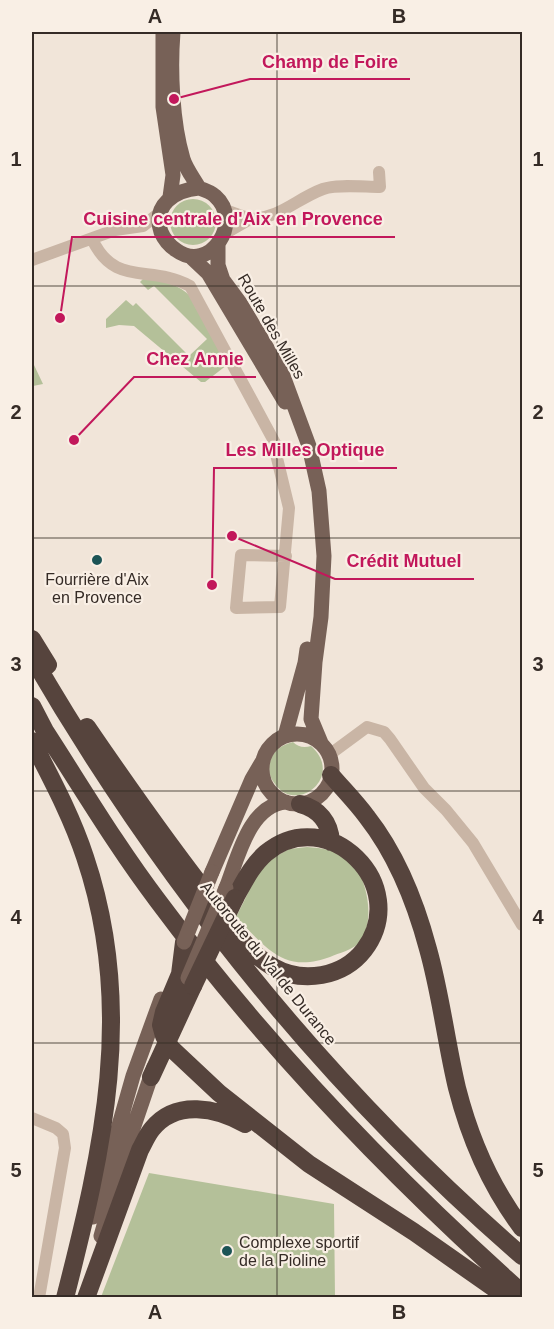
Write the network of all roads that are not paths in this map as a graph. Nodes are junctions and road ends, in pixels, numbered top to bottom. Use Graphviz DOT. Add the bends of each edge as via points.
graph roads {
  1 [pos="163,32"];
  2 [pos="173,32"];
  3 [pos="379,172"];
  4 [pos="199,188"];
  5 [pos="166,204"];
  6 [pos="225,210"];
  7 [pos="250,219"];
  8 [pos="143,226"];
  9 [pos="92,239"];
  10 [pos="164,239"];
  11 [pos="218,242"];
  12 [pos="191,257"];
  13 [pos="32,260"];
  14 [pos="286,556"];
  15 [pos="32,639"];
  16 [pos="32,657"];
  17 [pos="32,706"];
  18 [pos="285,736"];
  19 [pos="32,741"];
  20 [pos="325,749"];
  21 [pos="263,760"];
  22 [pos="331,775"];
  23 [pos="293,803"];
  24 [pos="331,842"];
  25 [pos="230,893"];
  26 [pos="522,925"];
  27 [pos="184,942"];
  28 [pos="183,977"];
  29 [pos="165,1039"];
  30 [pos="151,1077"];
  31 [pos="32,1118"];
  32 [pos="309,1164"];
  33 [pos="522,1228"];
  34 [pos="522,1256"];
  35 [pos="522,1293"];
  36 [pos="39,1298"];
  37 [pos="65,1298"];
  38 [pos="70,1298"];
  39 [pos="84,1298"];
  40 [pos="508,1298"];
  1 -- 5 [label="main road" via="163,107 173,175"];
  2 -- 4 [label="main road" via="179,140 183,161"];
  3 -- 7 [label="street" via="380,187 326,188 277,214"];
  4 -- 5 [label="main road" via="184,190"];
  4 -- 6 [label="main road" via="216,197"];
  5 -- 8 [label="street"];
  5 -- 10 [label="main road" via="160,224"];
  6 -- 7 [label="street"];
  6 -- 11 [label="main road" via="226,220"];
  7 -- 11 [label="street"];
  8 -- 9 [label="street" via="115,230"];
  8 -- 10 [label="street"];
  9 -- 13 [label="street"];
  9 -- 14 [label="street" via="98,253 110,265 130,273 169,277 190,286 275,443 289,508"];
  10 -- 12 [label="main road"];
  11 -- 12 [label="main road" via="203,255"];
  11 -- 20 [label="main road, Route des Milles" via="218,265 223,279 282,373 309,446 319,492 324,556 311,719"];
  12 -- 18 [label="main road, Route des Milles" via="208,273 287,405 304,452 312,494 316,560 305,663"];
  14 -- 14 [label="street" via="280,607 236,608 241,555"];
  15 -- 24 [label="highway" via="91,733 188,870 254,951 282,971 319,975 343,968 365,948 376,924 378,897 370,875 350,852"];
  16 -- 34 [label="highway, Autoroute du Val de Durance" via="92,758 156,852 270,999 431,1173"];
  17 -- 35 [label="highway" via="144,882 248,1015 362,1142"];
  18 -- 20 [label="main road" via="304,735"];
  18 -- 21 [label="main road" via="275,741"];
  19 -- 37 [label="highway" via="85,858 105,945 110,989 111,1055 102,1138"];
  20 -- 22 [label="main road"];
  20 -- 26 [label="street" via="367,727 384,732 424,788 473,843"];
  21 -- 23 [label="main road" via="264,781 269,790 277,798"];
  21 -- 27 [label="main road, bridge"];
  22 -- 23 [label="main road" via="320,795 311,801"];
  22 -- 33 [label="highway" via="368,818 406,888 428,949 466,1119 486,1169"];
  23 -- 24 [label="highway" via="312,808 322,817"];
  23 -- 25 [label="main road" via="265,809 255,820"];
  24 -- 25 [label="highway" via="303,839 274,848"];
  25 -- 28 [label="highway, bridge"];
  27 -- 28 [label="highway"];
  28 -- 29 [label="highway"];
  28 -- 38 [label="main road" via="152,1020"];
  29 -- 30 [label="highway"];
  29 -- 32 [label="highway" via="219,1093"];
  30 -- 39 [label="main road" via="123,1158"];
  31 -- 36 [label="street" via="63,1134 65,1148"];
  32 -- 39 [label="highway" via="220,1112 189,1109 160,1121 140,1150"];
  32 -- 40 [label="highway"];
}
